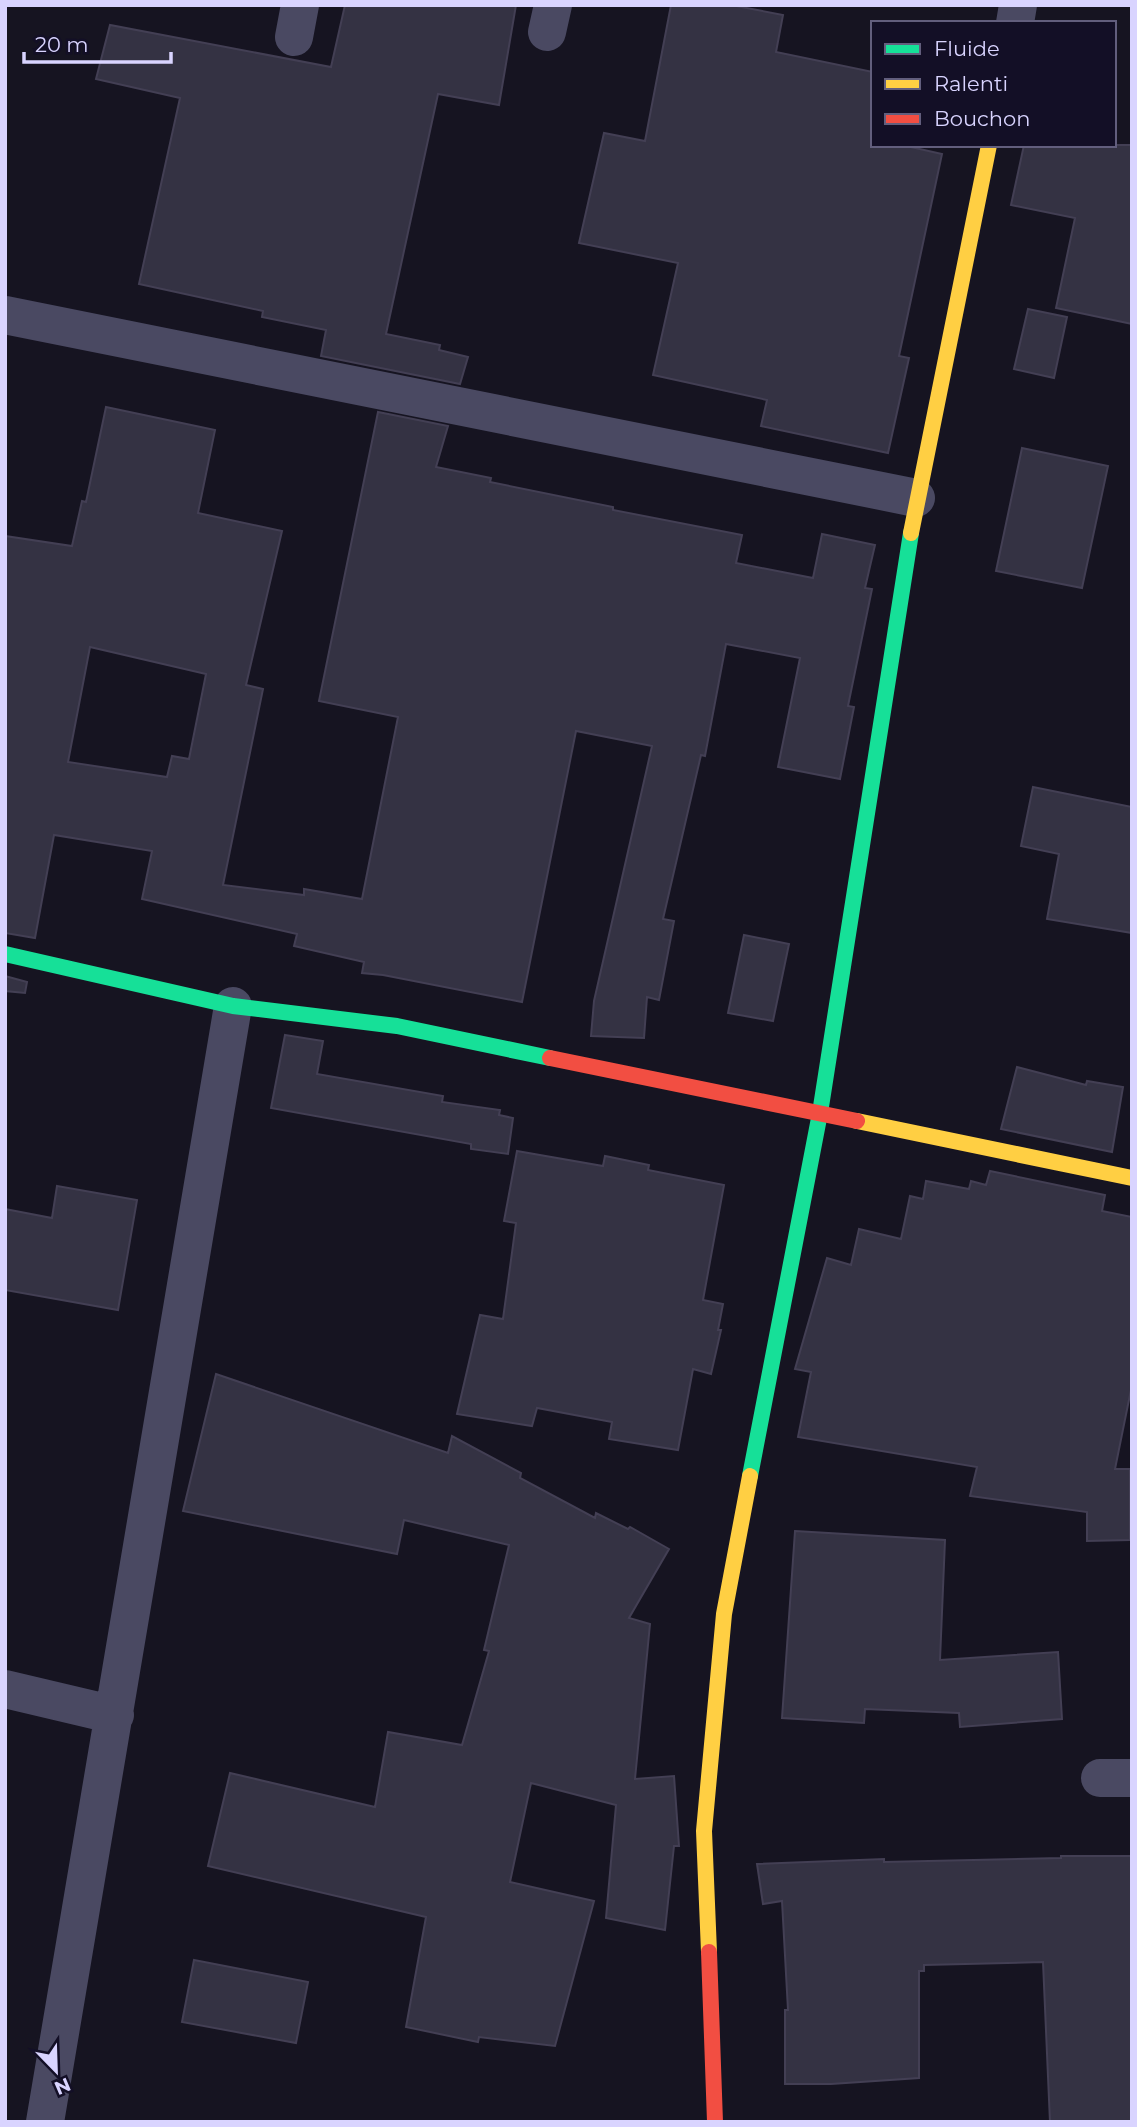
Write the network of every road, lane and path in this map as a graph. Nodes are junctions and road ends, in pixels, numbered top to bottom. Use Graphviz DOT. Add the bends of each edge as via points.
graph roads {
  1 [pos="989,147"];
  2 [pos="5,315"];
  3 [pos="916,498"];
  4 [pos="5,954"];
  5 [pos="233,1006"];
  6 [pos="820,1113"];
  7 [pos="1132,1178"];
  8 [pos="5,1689"];
  9 [pos="115,1715"];
  10 [pos="45,2122"];
  11 [pos="715,2122"];
  1 -- 3 [label="street"];
  2 -- 3 [label="street"];
  3 -- 6 [label="street"];
  4 -- 5 [label="street"];
  5 -- 6 [label="street" via="397,1026"];
  5 -- 9 [label="street"];
  6 -- 7 [label="street"];
  6 -- 11 [label="street" via="724,1614 704,1831"];
  8 -- 9 [label="street"];
  9 -- 10 [label="street"];
}
